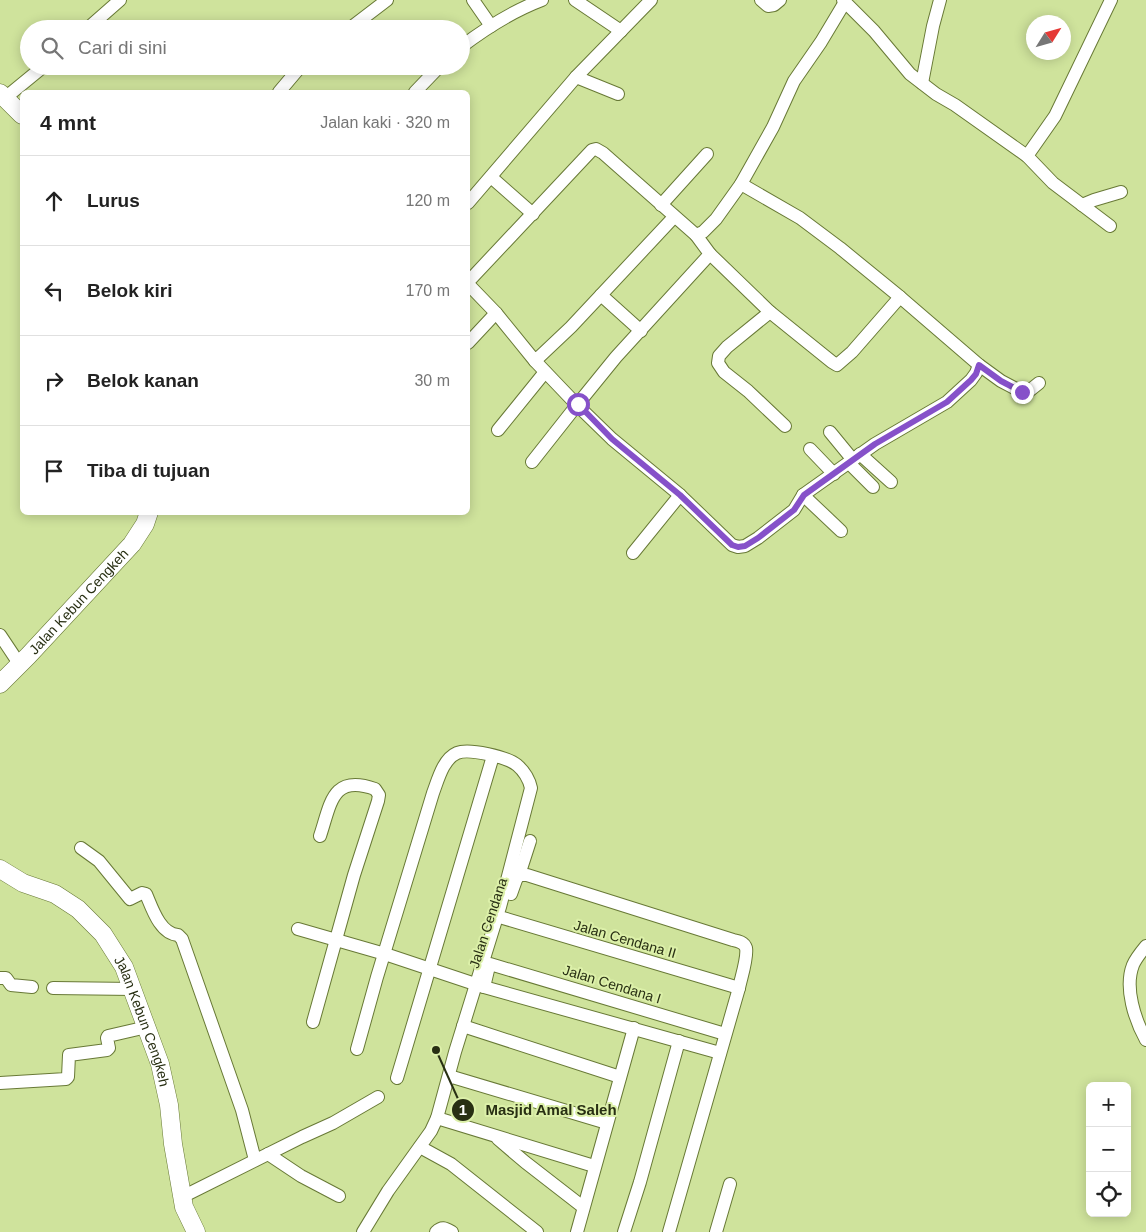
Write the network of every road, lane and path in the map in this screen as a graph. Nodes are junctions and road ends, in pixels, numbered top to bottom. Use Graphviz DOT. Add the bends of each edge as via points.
graph roads {
  1 [pos="120,0"];
  2 [pos="387,0"];
  3 [pos="472,0"];
  4 [pos="542,0"];
  5 [pos="575,0"];
  6 [pos="651,0"];
  7 [pos="761,0"];
  8 [pos="780,0"];
  9 [pos="940,0"];
  10 [pos="1111,0"];
  11 [pos="844,1"];
  12 [pos="97,20"];
  13 [pos="361,20"];
  14 [pos="491,26"];
  15 [pos="622,31"];
  16 [pos="470,41"];
  17 [pos="32,75"];
  18 [pos="293,75"];
  19 [pos="431,75"];
  20 [pos="576,77"];
  21 [pos="922,84"];
  22 [pos="281,90"];
  23 [pos="417,90"];
  24 [pos="618,94"];
  25 [pos="3,96"];
  26 [pos="20,113"];
  27 [pos="707,154"];
  28 [pos="1027,156"];
  29 [pos="491,177"];
  30 [pos="741,184"];
  31 [pos="1121,192"];
  32 [pos="470,201"];
  33 [pos="661,205"];
  34 [pos="1082,206"];
  35 [pos="533,214"];
  36 [pos="674,217"];
  37 [pos="1110,226"];
  38 [pos="696,235"];
  39 [pos="710,254"];
  40 [pos="470,281"];
  41 [pos="470,285"];
  42 [pos="601,295"];
  43 [pos="900,296"];
  44 [pos="770,312"];
  45 [pos="496,313"];
  46 [pos="640,331"];
  47 [pos="470,341"];
  48 [pos="535,362"];
  49 [pos="979,365"];
  50 [pos="545,372"];
  51 [pos="1039,383"];
  52 [pos="578,404"];
  53 [pos="785,426"];
  54 [pos="498,430"];
  55 [pos="830,432"];
  56 [pos="810,449"];
  57 [pos="854,459"];
  58 [pos="532,462"];
  59 [pos="834,474"];
  60 [pos="891,482"];
  61 [pos="873,487"];
  62 [pos="680,495"];
  63 [pos="804,495"];
  64 [pos="148,515"];
  65 [pos="841,531"];
  66 [pos="633,553"];
  67 [pos="0,635"];
  68 [pos="20,665"];
  69 [pos="0,684"];
  70 [pos="493,756"];
  71 [pos="320,836"];
  72 [pos="530,840"];
  73 [pos="82,848"];
  74 [pos="0,869"];
  75 [pos="523,875"];
  76 [pos="503,918"];
  77 [pos="298,929"];
  78 [pos="337,940"];
  79 [pos="1146,946"];
  80 [pos="385,954"];
  81 [pos="490,964"];
  82 [pos="430,969"];
  83 [pos="0,978"];
  84 [pos="480,985"];
  85 [pos="32,987"];
  86 [pos="52,988"];
  87 [pos="738,988"];
  88 [pos="134,989"];
  89 [pos="313,1022"];
  90 [pos="463,1026"];
  91 [pos="147,1027"];
  92 [pos="634,1028"];
  93 [pos="725,1034"];
  94 [pos="1146,1040"];
  95 [pos="679,1041"];
  96 [pos="357,1049"];
  97 [pos="720,1053"];
  98 [pos="449,1076"];
  99 [pos="620,1077"];
  100 [pos="396,1078"];
  101 [pos="0,1083"];
  102 [pos="378,1097"];
  103 [pos="437,1118"];
  104 [pos="607,1123"];
  105 [pos="494,1136"];
  106 [pos="420,1147"];
  107 [pos="268,1154"];
  108 [pos="255,1160"];
  109 [pos="594,1166"];
  110 [pos="730,1184"];
  111 [pos="339,1196"];
  112 [pos="182,1197"];
  113 [pos="584,1207"];
  114 [pos="196,1232"];
  115 [pos="363,1232"];
  116 [pos="436,1232"];
  117 [pos="452,1232"];
  118 [pos="537,1232"];
  119 [pos="577,1232"];
  120 [pos="624,1232"];
  121 [pos="669,1232"];
  122 [pos="716,1232"];
  1 -- 12 [label="street"];
  2 -- 13 [label="street"];
  3 -- 14 [label="street"];
  4 -- 14 [label="street"];
  5 -- 15 [label="street"];
  6 -- 15 [label="street"];
  7 -- 8 [label="street" via="768,6"];
  9 -- 21 [label="street"];
  10 -- 28 [label="street" via="1055,116"];
  11 -- 21 [label="street"];
  11 -- 30 [label="street" via="794,81 773,128"];
  14 -- 16 [label="street"];
  15 -- 20 [label="street"];
  17 -- 25 [label="street"];
  18 -- 22 [label="street"];
  19 -- 23 [label="street"];
  20 -- 24 [label="street"];
  20 -- 29 [label="street"];
  21 -- 28 [label="street"];
  25 -- 26 [label="street"];
  27 -- 33 [label="street"];
  28 -- 34 [label="street"];
  29 -- 32 [label="street"];
  29 -- 35 [label="street"];
  30 -- 38 [label="street" via="710,227"];
  30 -- 43 [label="street" via="800,218"];
  31 -- 34 [label="street"];
  33 -- 35 [label="street" via="603,153 592,150"];
  33 -- 36 [label="street"];
  34 -- 37 [label="street"];
  35 -- 40 [label="street"];
  36 -- 38 [label="street"];
  36 -- 42 [label="street"];
  38 -- 39 [label="street"];
  39 -- 44 [label="street"];
  39 -- 46 [label="street"];
  41 -- 45 [label="street"];
  42 -- 46 [label="street"];
  42 -- 48 [label="street"];
  43 -- 44 [label="street" via="837,365"];
  43 -- 49 [label="street"];
  44 -- 53 [label="street" via="727,347 719,356 718,363"];
  45 -- 47 [label="street"];
  45 -- 48 [label="street"];
  46 -- 52 [label="street"];
  48 -- 50 [label="street"];
  49 -- 51 [label="street" via="1022,392"];
  49 -- 57 [label="street" via="971,380 947,402"];
  50 -- 52 [label="street"];
  50 -- 54 [label="street"];
  52 -- 58 [label="street"];
  52 -- 62 [label="street" via="612,439"];
  55 -- 57 [label="street"];
  56 -- 59 [label="street"];
  57 -- 59 [label="street"];
  57 -- 60 [label="street"];
  57 -- 61 [label="street"];
  59 -- 63 [label="street"];
  62 -- 63 [label="street" via="732,545 738,547 745,546 774,526 794,510"];
  62 -- 66 [label="street"];
  63 -- 65 [label="street"];
  64 -- 68 [label="street, Jalan Kebun Cengkeh" via="132,544"];
  67 -- 68 [label="street"];
  68 -- 69 [label="street, Jalan Kebun Cengkeh"];
  70 -- 80 [label="street" via="466,751 456,753 443,769"];
  70 -- 82 [label="street"];
  70 -- 84 [label="street" via="520,766 531,788"];
  71 -- 78 [label="street" via="331,803 341,788 353,784 375,789 378,801"];
  72 -- 75 [label="street, Jalan Cendana"];
  73 -- 108 [label="street" via="99,861 130,899 146,894 163,926 182,939 242,1110"];
  74 -- 88 [label="street, Jalan Kebun Cengkeh" via="23,883 55,894 86,916 114,949"];
  75 -- 76 [label="street, Jalan Cendana" via="516,880"];
  75 -- 87 [label="street" via="742,943 746,948"];
  76 -- 81 [label="street, Jalan Cendana"];
  76 -- 87 [label="street, Jalan Cendana II"];
  77 -- 78 [label="street"];
  78 -- 80 [label="street"];
  78 -- 89 [label="street"];
  79 -- 94 [label="street" via="1132,967 1130,992"];
  80 -- 82 [label="street"];
  80 -- 96 [label="street"];
  81 -- 84 [label="street, Jalan Cendana"];
  81 -- 93 [label="street, Jalan Cendana I"];
  82 -- 84 [label="street"];
  82 -- 100 [label="street"];
  83 -- 85 [label="street" via="6,978 11,985"];
  84 -- 90 [label="street"];
  84 -- 92 [label="street"];
  86 -- 88 [label="street"];
  87 -- 93 [label="street"];
  88 -- 91 [label="street, Jalan Kebun Cengkeh"];
  90 -- 98 [label="street"];
  90 -- 99 [label="street"];
  91 -- 101 [label="street" via="108,1036 107,1050 69,1055 66,1079"];
  91 -- 112 [label="street, Jalan Kebun Cengkeh" via="169,1105"];
  92 -- 95 [label="street"];
  92 -- 99 [label="street"];
  93 -- 97 [label="street"];
  95 -- 97 [label="street"];
  95 -- 120 [label="street"];
  97 -- 121 [label="street"];
  98 -- 103 [label="street"];
  98 -- 104 [label="street"];
  99 -- 104 [label="street"];
  102 -- 107 [label="street"];
  103 -- 105 [label="street"];
  103 -- 106 [label="street"];
  104 -- 109 [label="street"];
  105 -- 109 [label="street"];
  105 -- 113 [label="street"];
  106 -- 115 [label="street"];
  106 -- 118 [label="street" via="451,1164"];
  107 -- 108 [label="street"];
  107 -- 111 [label="street"];
  108 -- 112 [label="street"];
  109 -- 113 [label="street"];
  110 -- 122 [label="street"];
  112 -- 114 [label="street, Jalan Kebun Cengkeh"];
  113 -- 119 [label="street"];
  116 -- 117 [label="street" via="440,1228"];
}
